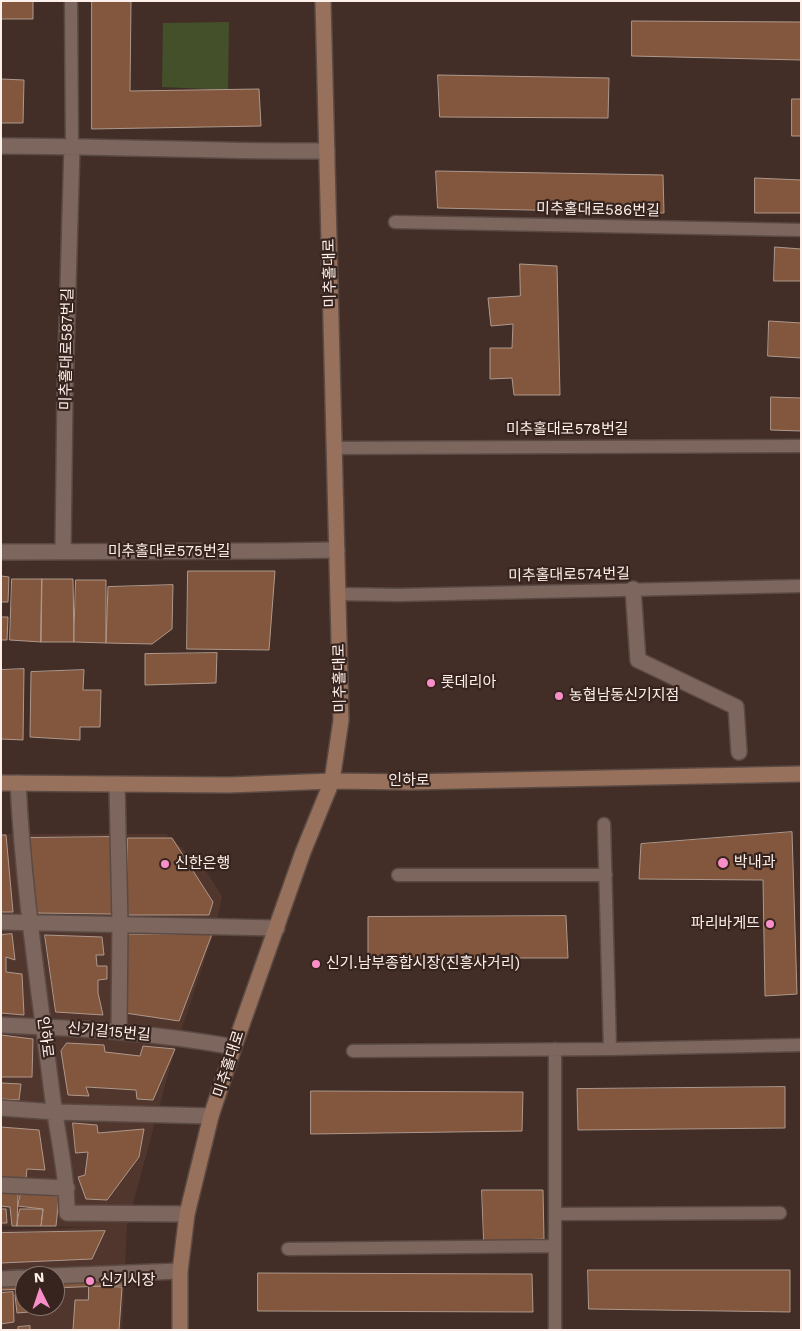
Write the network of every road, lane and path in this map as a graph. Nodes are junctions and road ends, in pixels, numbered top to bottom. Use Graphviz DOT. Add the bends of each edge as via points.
graph roads {
  1 [pos="71,1"];
  2 [pos="323,1"];
  3 [pos="1,146"];
  4 [pos="72,146"];
  5 [pos="327,151"];
  6 [pos="395,222"];
  7 [pos="801,230"];
  8 [pos="801,446"];
  9 [pos="334,448"];
  10 [pos="336,550"];
  11 [pos="1,552"];
  12 [pos="63,552"];
  13 [pos="801,586"];
  14 [pos="633,589"];
  15 [pos="338,594"];
  16 [pos="739,752"];
  17 [pos="801,774"];
  18 [pos="332,781"];
  19 [pos="1,783"];
  20 [pos="18,783"];
  21 [pos="117,784"];
  22 [pos="604,824"];
  23 [pos="398,875"];
  24 [pos="606,875"];
  25 [pos="1,922"];
  26 [pos="29,922"];
  27 [pos="120,924"];
  28 [pos="277,928"];
  29 [pos="1,1026"];
  30 [pos="44,1027"];
  31 [pos="119,1031"];
  32 [pos="801,1045"];
  33 [pos="234,1047"];
  34 [pos="555,1049"];
  35 [pos="610,1049"];
  36 [pos="352,1051"];
  37 [pos="1,1108"];
  38 [pos="54,1112"];
  39 [pos="212,1116"];
  40 [pos="1,1185"];
  41 [pos="67,1188"];
  42 [pos="780,1213"];
  43 [pos="187,1214"];
  44 [pos="555,1214"];
  45 [pos="555,1246"];
  46 [pos="288,1249"];
  47 [pos="180,1270"];
  48 [pos="65,1275"];
  49 [pos="15,1278"];
  50 [pos="1,1279"];
  51 [pos="180,1330"];
  52 [pos="555,1330"];
  1 -- 4 [label="lane"];
  2 -- 5 [label="main road, 미추홀대로"];
  3 -- 4 [label="street"];
  4 -- 5 [label="street"];
  4 -- 12 [label="street, 미추홀대로587번길"];
  5 -- 9 [label="main road, 미추홀대로"];
  6 -- 7 [label="lane, 미추홀대로586번길"];
  8 -- 9 [label="lane, 미추홀대로578번길"];
  9 -- 10 [label="main road, 미추홀대로"];
  10 -- 12 [label="street, 미추홀대로575번길"];
  10 -- 15 [label="main road, 미추홀대로"];
  11 -- 12 [label="street, 미추홀대로575번길"];
  13 -- 14 [label="lane, 미추홀대로574번길"];
  14 -- 15 [label="lane, 미추홀대로574번길"];
  14 -- 16 [label="street" via="638,660 736,707"];
  15 -- 18 [label="main road, 미추홀대로" via="341,720"];
  17 -- 18 [label="main road, 인하로"];
  18 -- 21 [label="main road, 인하로" via="230,785"];
  18 -- 28 [label="main road, 미추홀대로"];
  19 -- 20 [label="main road, 인하로"];
  20 -- 21 [label="main road, 인하로"];
  20 -- 26 [label="street, 인하로"];
  21 -- 27 [label="street"];
  22 -- 24 [label="lane"];
  23 -- 24 [label="lane"];
  24 -- 35 [label="lane"];
  25 -- 26 [label="street"];
  26 -- 27 [label="street"];
  26 -- 30 [label="street, 인하로"];
  27 -- 28 [label="street"];
  27 -- 31 [label="street"];
  28 -- 33 [label="main road, 미추홀대로"];
  29 -- 30 [label="street, 신기길15번길"];
  30 -- 31 [label="street, 신기길15번길"];
  30 -- 38 [label="street, 인하로"];
  31 -- 33 [label="street, 신기길15번길"];
  32 -- 35 [label="lane"];
  33 -- 39 [label="main road, 미추홀대로"];
  34 -- 35 [label="lane"];
  34 -- 36 [label="lane"];
  34 -- 44 [label="lane"];
  37 -- 38 [label="street"];
  38 -- 39 [label="street"];
  38 -- 41 [label="street, 인하로"];
  39 -- 43 [label="main road, 미추홀대로"];
  40 -- 41 [label="street"];
  41 -- 43 [label="street, 인하로" via="67,1214"];
  42 -- 44 [label="lane"];
  43 -- 47 [label="main road, 미추홀대로"];
  44 -- 45 [label="lane"];
  45 -- 46 [label="lane"];
  45 -- 52 [label="lane"];
  47 -- 48 [label="street"];
  47 -- 51 [label="main road, 미추홀대로"];
  49 -- 50 [label="street"];
}
